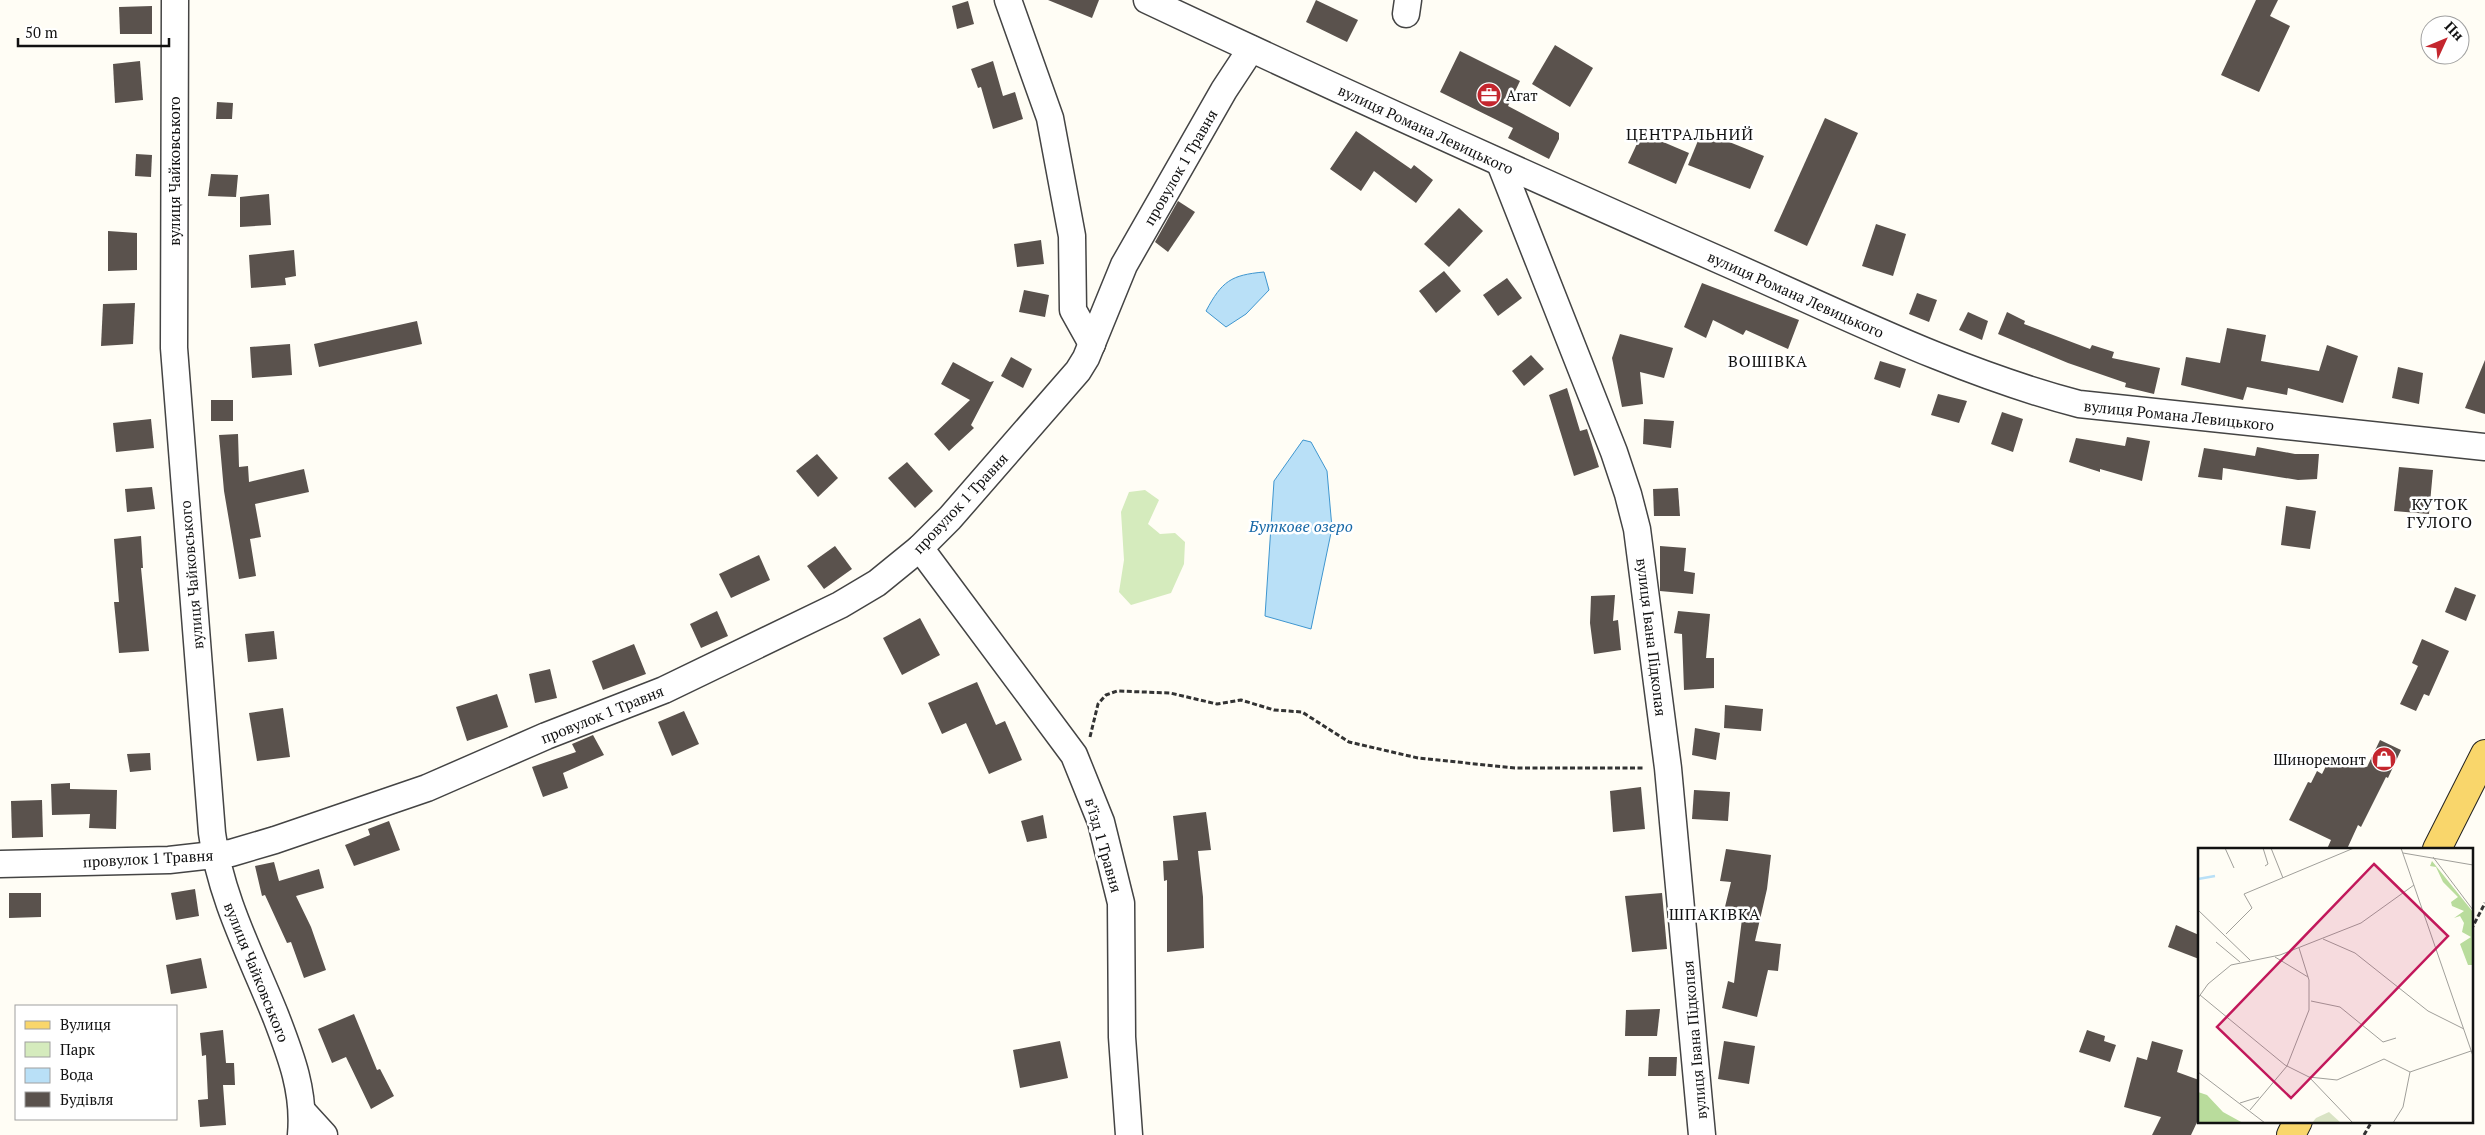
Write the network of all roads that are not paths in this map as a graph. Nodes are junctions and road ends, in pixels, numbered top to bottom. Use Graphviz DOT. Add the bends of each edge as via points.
graph roads {
  1 [pos="175,0"];
  2 [pos="1008,0"];
  3 [pos="1147,0"];
  4 [pos="1251,48"];
  5 [pos="1500,163"];
  6 [pos="1092,344"];
  7 [pos="2485,447"];
  8 [pos="920,548"];
  9 [pos="2485,754"];
  10 [pos="2438,848"];
  11 [pos="215,856"];
  12 [pos="0,864"];
  13 [pos="2298,1122"];
  14 [pos="302,1123"];
  15 [pos="324,1135"];
  16 [pos="1129,1135"];
  17 [pos="1702,1135"];
  18 [pos="2291,1135"];
  1 -- 11 [label="street, вулиця Чайковського" via="174,348"];
  2 -- 6 [label="street" via="1050,118 1071,227 1073,310"];
  3 -- 4 [label="street, вулиця Романа Левицького"];
  4 -- 5 [label="street, вулиця Романа Левицького"];
  4 -- 6 [label="street, провулок 1 Травня" via="1124,265"];
  5 -- 7 [label="street, вулиця Романа Левицького" via="1924,350 2038,394 2079,404"];
  5 -- 17 [label="street, вулиця Івана Підкопая" via="1614,452 1640,546 1668,768"];
  6 -- 8 [label="street, провулок 1 Травня" via="1078,371 960,507"];
  8 -- 11 [label="street, провулок 1 Травня" via="859,595 664,690 546,736 427,788 274,840"];
  8 -- 16 [label="street, в’їзд 1 Травня" via="1074,755 1101,822 1121,903 1122,1037"];
  9 -- 10 [label="main road"];
  11 -- 12 [label="street, провулок 1 Травня"];
  11 -- 14 [label="street, вулиця Чайковського" via="227,896 294,1067"];
  13 -- 18 [label="main road"];
  14 -- 15 [label="street"];
}
